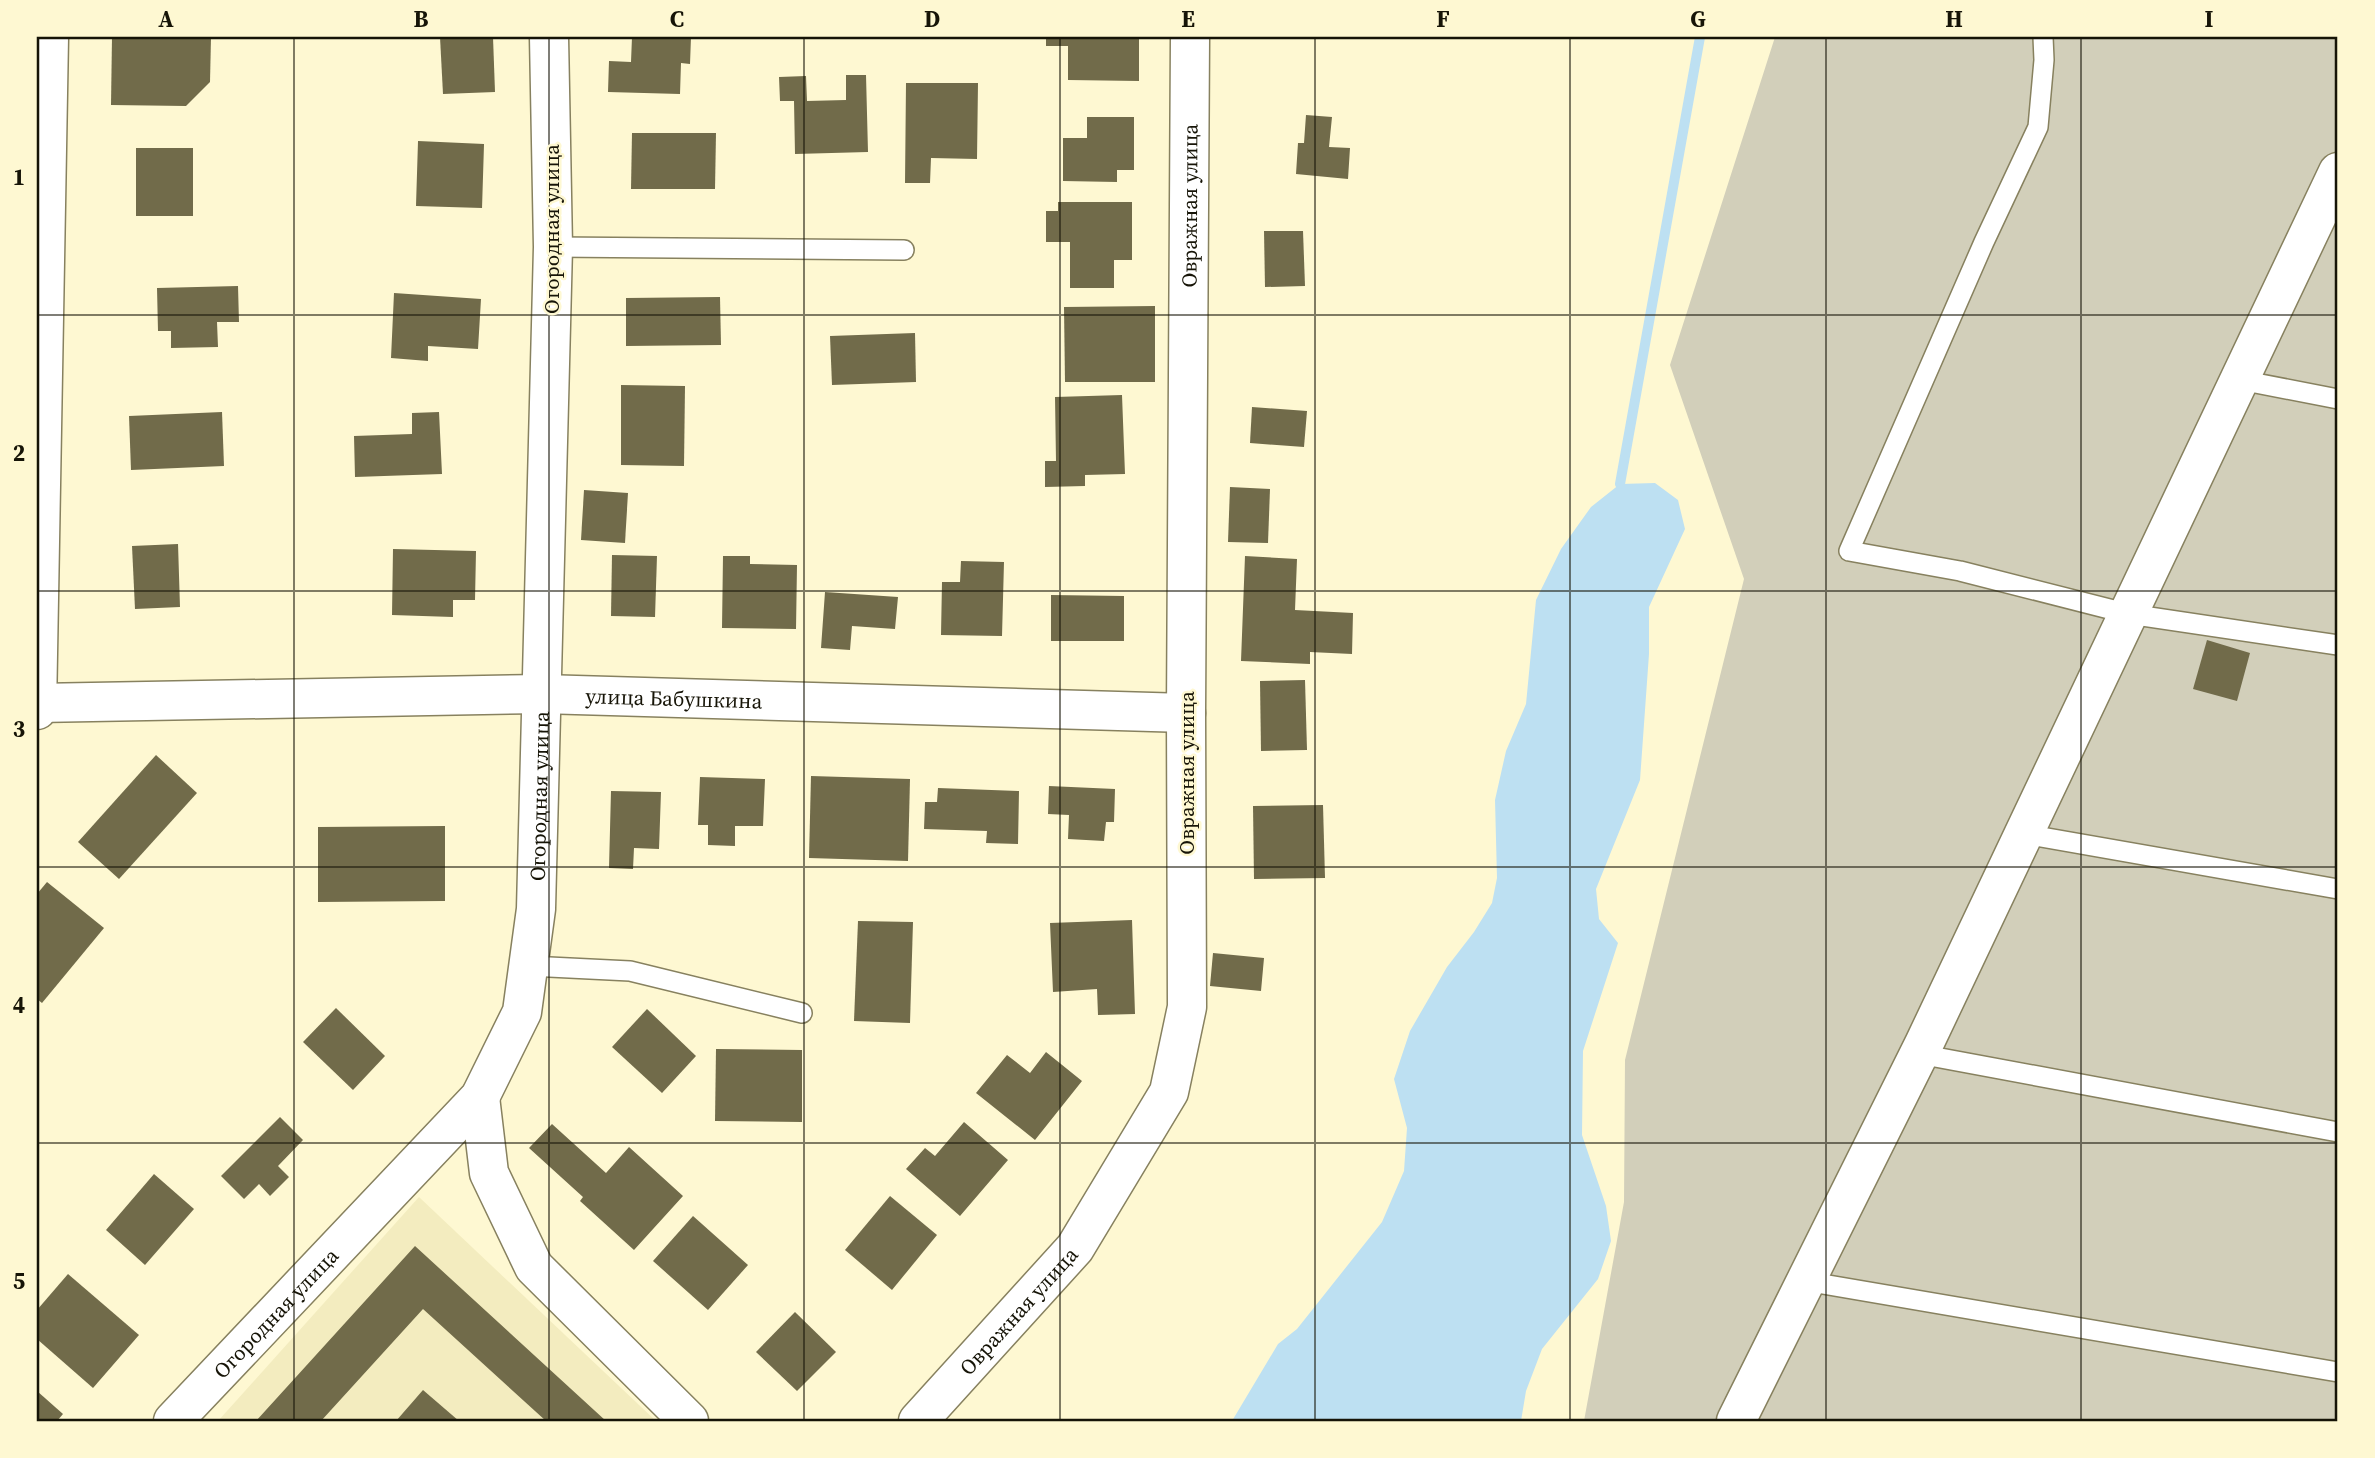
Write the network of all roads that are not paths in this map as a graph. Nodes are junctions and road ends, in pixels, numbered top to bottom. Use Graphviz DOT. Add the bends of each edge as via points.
graph roads {
  1 [pos="49,37"];
  2 [pos="549,37"];
  3 [pos="1190,37"];
  4 [pos="2043,37"];
  5 [pos="2338,172"];
  6 [pos="553,247"];
  7 [pos="904,250"];
  8 [pos="2240,380"];
  9 [pos="2338,399"];
  10 [pos="2129,614"];
  11 [pos="2338,645"];
  12 [pos="542,694"];
  13 [pos="37,705"];
  14 [pos="1185,713"];
  15 [pos="2024,834"];
  16 [pos="2338,889"];
  17 [pos="528,966"];
  18 [pos="802,1013"];
  19 [pos="1919,1054"];
  20 [pos="480,1097"];
  21 [pos="2338,1132"];
  22 [pos="1805,1281"];
  23 [pos="2338,1372"];
  24 [pos="173,1421"];
  25 [pos="689,1421"];
  26 [pos="918,1421"];
  27 [pos="1735,1421"];
  1 -- 13 [label="street"];
  2 -- 6 [label="street, Огородная улица"];
  3 -- 14 [label="street, Овражная улица"];
  4 -- 10 [label="lane" via="2038,127 1849,551 1959,571"];
  5 -- 8 [label="street"];
  6 -- 7 [label="lane"];
  6 -- 12 [label="street, Огородная улица"];
  8 -- 9 [label="lane"];
  8 -- 10 [label="street"];
  10 -- 11 [label="lane"];
  10 -- 15 [label="street"];
  12 -- 13 [label="street, улица Бабушкина"];
  12 -- 14 [label="street, улица Бабушкина"];
  12 -- 17 [label="street, Огородная улица" via="536,909"];
  14 -- 26 [label="street, Овражная улица" via="1187,1007 1169,1092 1075,1248"];
  15 -- 16 [label="lane"];
  15 -- 19 [label="street"];
  17 -- 18 [label="lane" via="630,971"];
  17 -- 20 [label="street, Огородная улица" via="522,1012"];
  19 -- 21 [label="lane"];
  19 -- 22 [label="street"];
  20 -- 24 [label="street, Огородная улица"];
  20 -- 25 [label="street" via="489,1173 534,1267"];
  22 -- 23 [label="lane"];
  22 -- 27 [label="street"];
}
